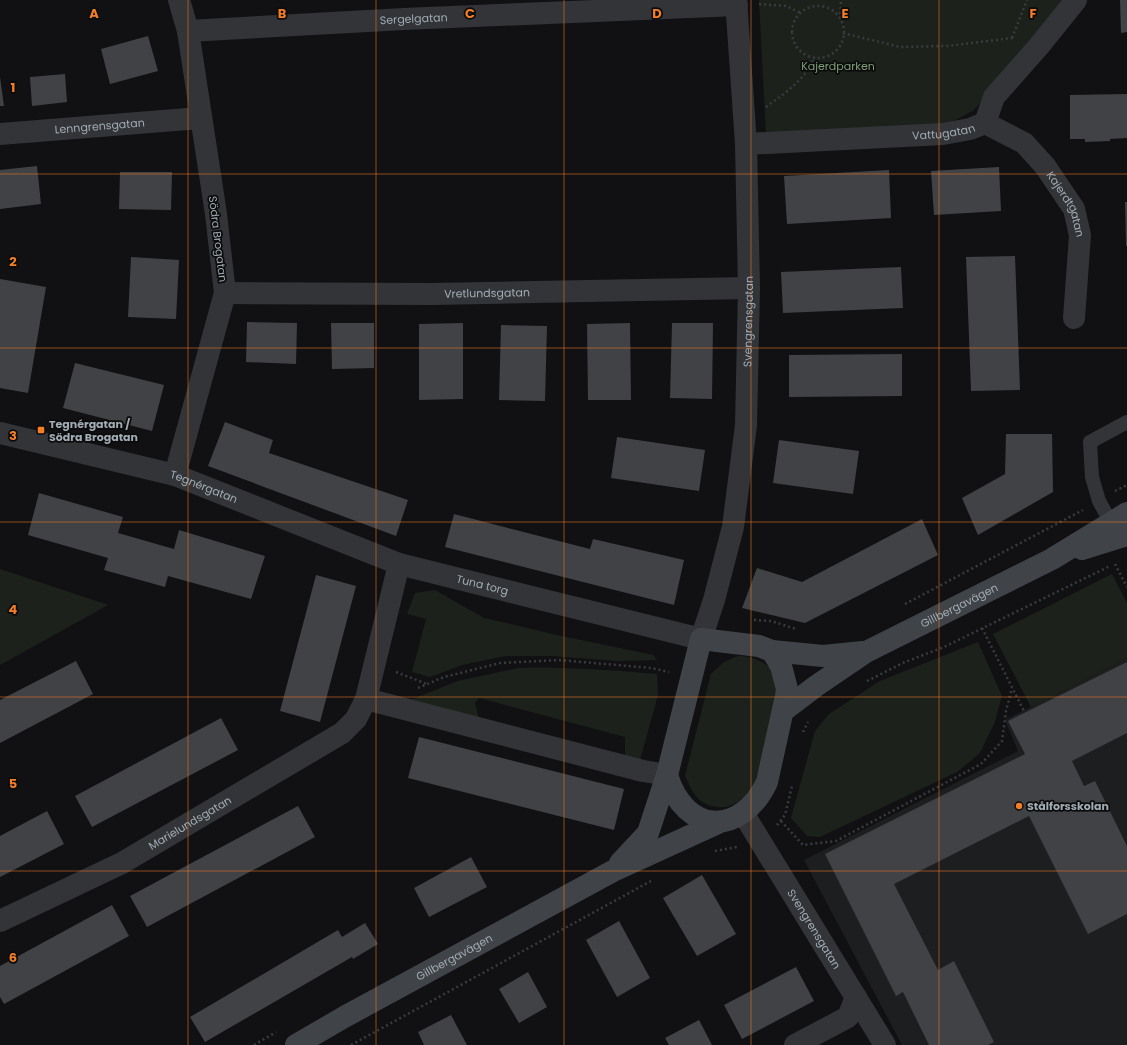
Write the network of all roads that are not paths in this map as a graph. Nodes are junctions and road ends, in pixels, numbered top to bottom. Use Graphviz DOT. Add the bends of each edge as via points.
graph roads {
  1 [pos="179,0"];
  2 [pos="1076,0"];
  3 [pos="737,2"];
  4 [pos="188,31"];
  5 [pos="200,118"];
  6 [pos="985,123"];
  7 [pos="0,134"];
  8 [pos="746,144"];
  9 [pos="749,288"];
  10 [pos="225,293"];
  11 [pos="1074,318"];
  12 [pos="1127,422"];
  13 [pos="0,433"];
  14 [pos="175,475"];
  15 [pos="1121,527"];
  16 [pos="399,564"];
  17 [pos="701,639"];
  18 [pos="772,651"];
  19 [pos="866,652"];
  20 [pos="365,701"];
  21 [pos="783,711"];
  22 [pos="667,775"];
  23 [pos="743,813"];
  24 [pos="718,823"];
  25 [pos="612,871"];
  26 [pos="0,921"];
  27 [pos="856,997"];
  28 [pos="296,1045"];
  29 [pos="795,1045"];
  30 [pos="885,1045"];
  1 -- 4 [label="street, Södra Brogatan"];
  2 -- 6 [label="street, Vattugatan" via="994,97"];
  3 -- 4 [label="street, Sergelgatan"];
  3 -- 8 [label="street, Svengrensgatan"];
  4 -- 5 [label="street, Södra Brogatan"];
  5 -- 7 [label="street, Lenngrensgatan"];
  5 -- 10 [label="street, Södra Brogatan" via="216,214"];
  6 -- 8 [label="street, Vattugatan" via="970,129 943,134"];
  6 -- 11 [label="street, Kajerdtgatan" via="1024,143 1046,166 1074,209 1080,235"];
  8 -- 9 [label="street, Svengrensgatan"];
  9 -- 10 [label="street, Vretlundsgatan" via="433,294"];
  9 -- 17 [label="street, Svengrensgatan" via="746,425 733,527"];
  10 -- 14 [label="street, Södra Brogatan"];
  12 -- 15 [label="lane" via="1090,442 1092,477 1099,501"];
  13 -- 14 [label="street, Tegnérgatan"];
  14 -- 16 [label="street, Tegnérgatan"];
  15 -- 19 [label="street, Gillbergavägen"];
  16 -- 17 [label="street, Tuna torg"];
  16 -- 20 [label="street"];
  17 -- 18 [label="street, Gillbergavägen" via="743,643"];
  17 -- 22 [label="street, Gillbergavägen"];
  18 -- 19 [label="street, Gillbergavägen" via="823,656"];
  18 -- 21 [label="street" via="781,666 787,689"];
  19 -- 21 [label="street, Gillbergavägen"];
  20 -- 22 [label="street" via="642,771"];
  20 -- 26 [label="street, Marielundsgatan" via="356,719 342,733 122,863"];
  21 -- 23 [label="street" via="767,782 753,806"];
  22 -- 24 [label="street" via="675,795 689,812 708,822"];
  22 -- 25 [label="street, Gillbergavägen" via="648,833"];
  23 -- 24 [label="street, Gillbergavägen"];
  23 -- 27 [label="street, Svengrensgatan"];
  24 -- 25 [label="street, Gillbergavägen"];
  25 -- 28 [label="street, Gillbergavägen"];
  27 -- 29 [label="street" via="848,1017"];
  27 -- 30 [label="street, Svengrensgatan"];
}
